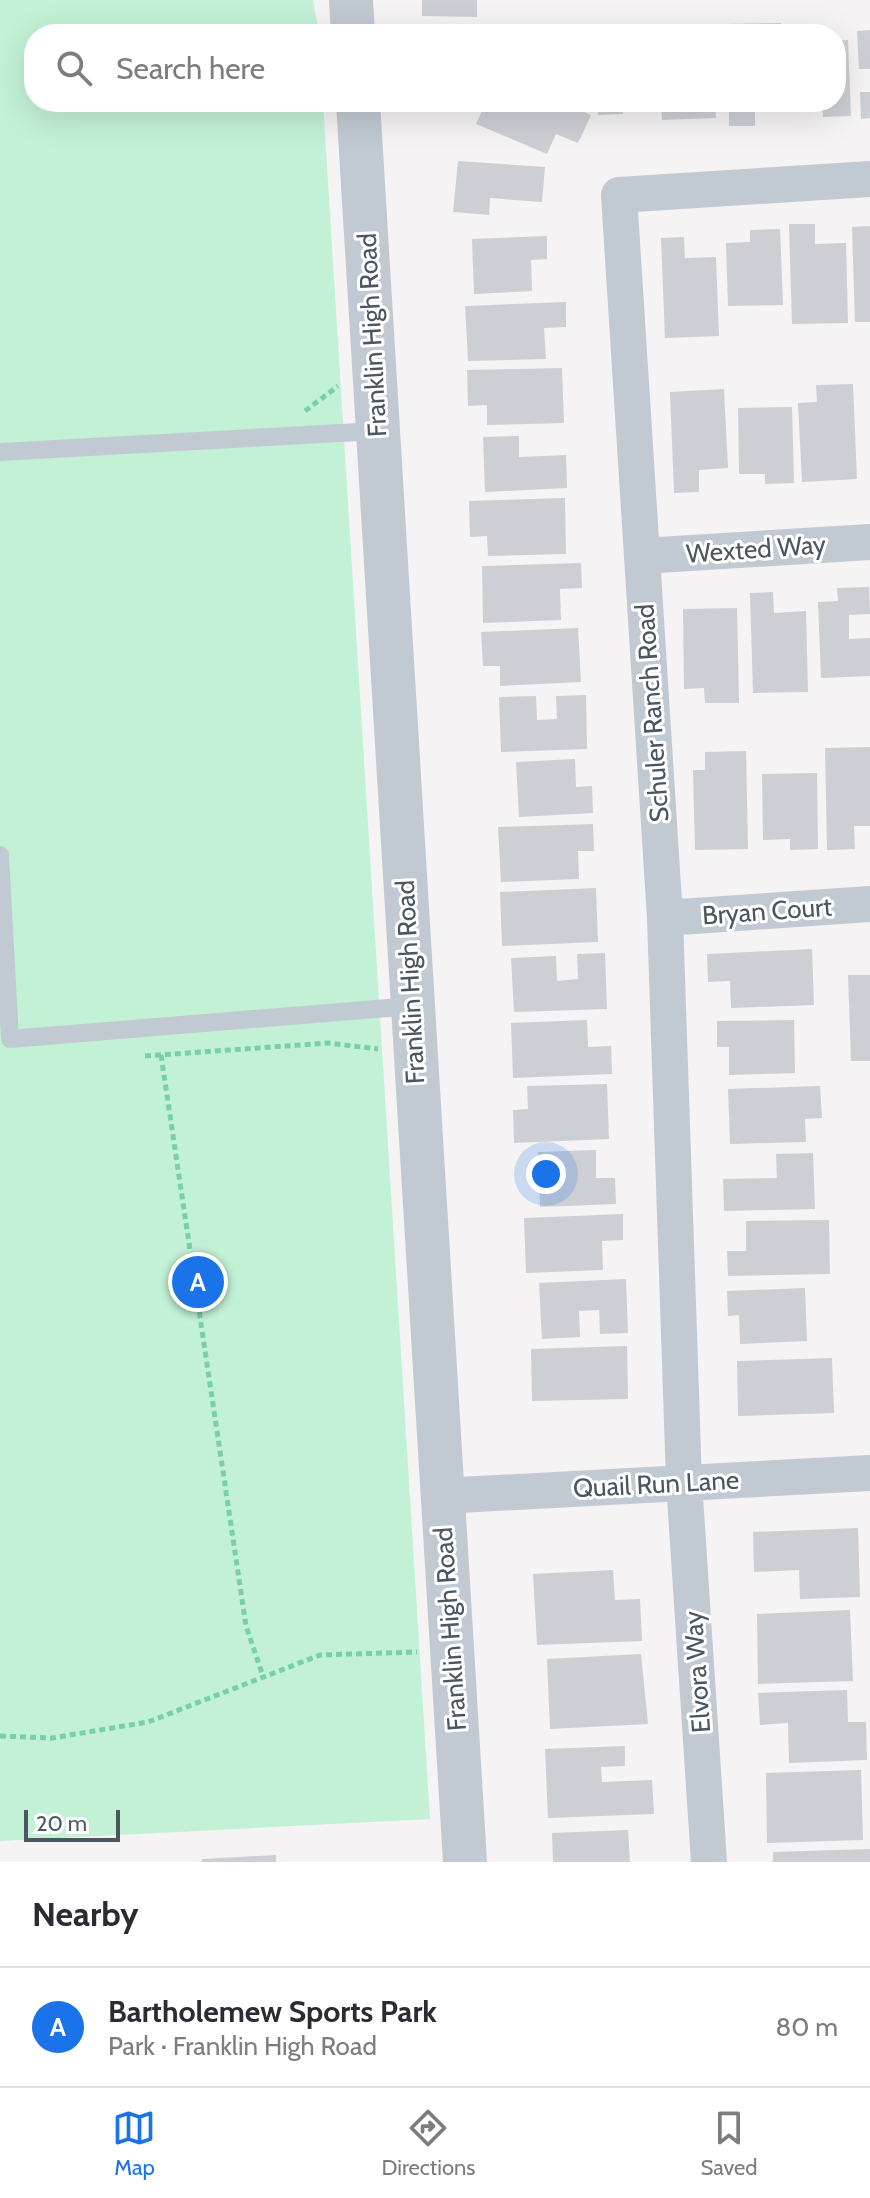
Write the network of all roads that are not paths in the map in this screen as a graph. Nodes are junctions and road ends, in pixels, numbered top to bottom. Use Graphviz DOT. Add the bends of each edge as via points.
graph roads {
  1 [pos="351,0"];
  2 [pos="352,24"];
  3 [pos="359,112"];
  4 [pos="870,179"];
  5 [pos="377,431"];
  6 [pos="0,452"];
  7 [pos="870,542"];
  8 [pos="642,556"];
  9 [pos="0,855"];
  10 [pos="870,904"];
  11 [pos="665,918"];
  12 [pos="412,1006"];
  13 [pos="870,1473"];
  14 [pos="684,1482"];
  15 [pos="441,1496"];
  16 [pos="465,1862"];
  17 [pos="709,1862"];
  1 -- 2 [label="street"];
  3 -- 5 [label="street, Franklin High Road"];
  4 -- 8 [label="street, Schuler Ranch Road" via="619,195"];
  5 -- 6 [label="lane"];
  5 -- 12 [label="street, Franklin High Road"];
  7 -- 8 [label="street, Wexted Way"];
  8 -- 11 [label="street, Schuler Ranch Road"];
  9 -- 12 [label="lane" via="10,1039"];
  10 -- 11 [label="street, Bryan Court"];
  11 -- 14 [label="street, Schuler Ranch Road"];
  12 -- 15 [label="street, Franklin High Road"];
  13 -- 14 [label="street, Quail Run Lane"];
  14 -- 15 [label="street, Quail Run Lane"];
  14 -- 17 [label="street, Elvora Way"];
  15 -- 16 [label="street, Franklin High Road"];
}
